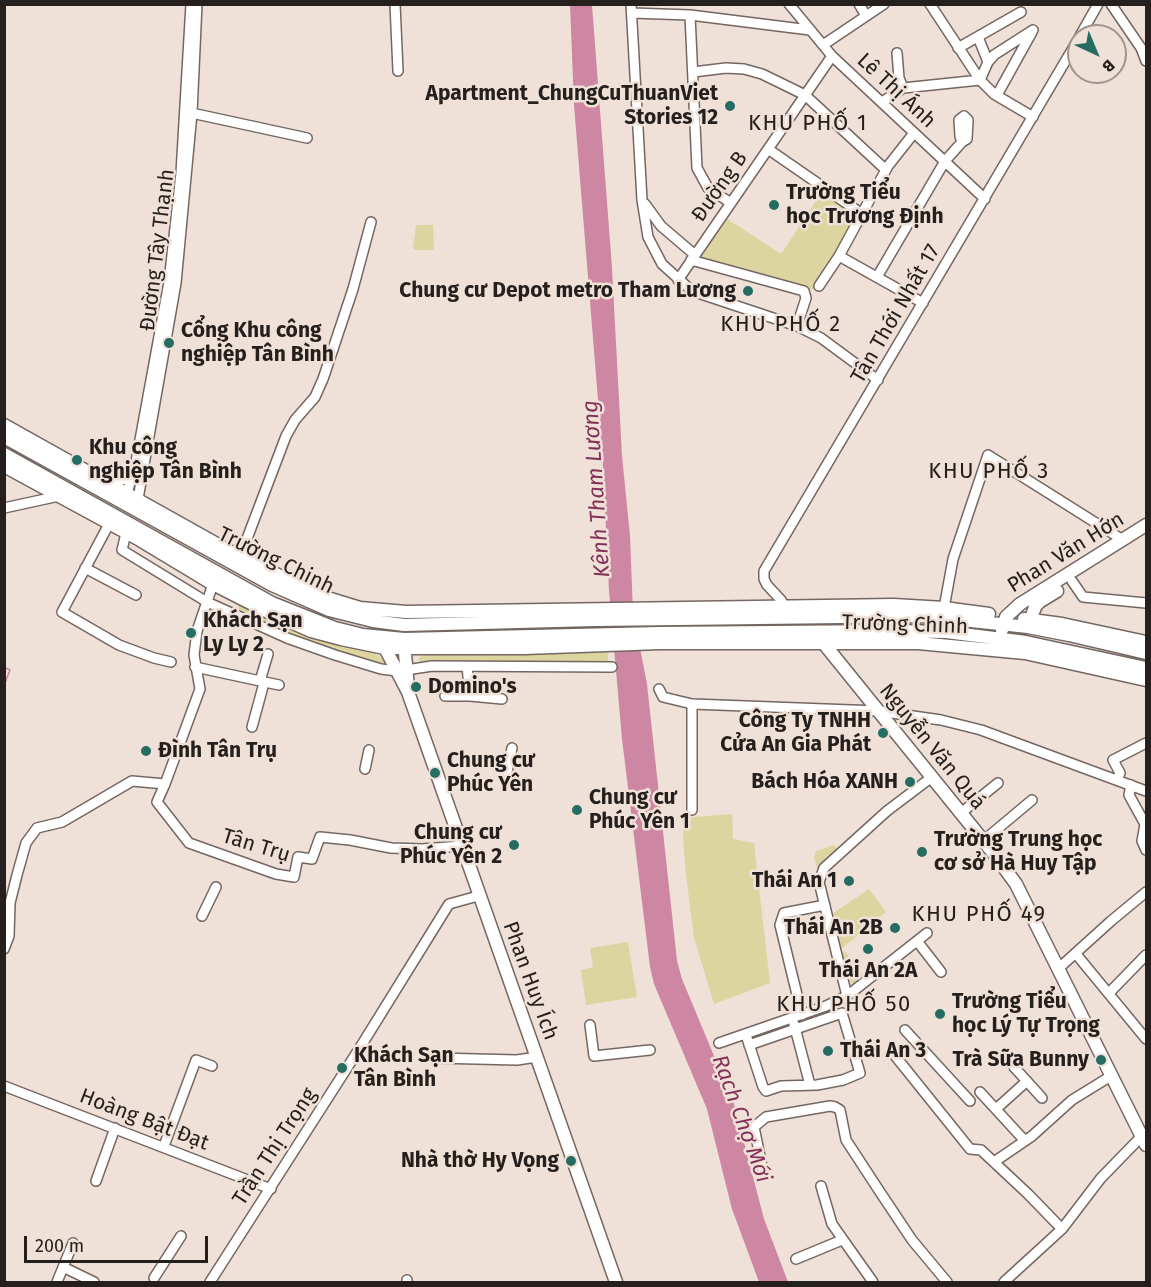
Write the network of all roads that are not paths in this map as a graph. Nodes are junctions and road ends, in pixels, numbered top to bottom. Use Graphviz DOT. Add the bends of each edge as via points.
graph roads {
  1 [pos="191,4"];
  2 [pos="197,4"];
  3 [pos="394,4"];
  4 [pos="789,4"];
  5 [pos="859,4"];
  6 [pos="884,4"];
  7 [pos="930,4"];
  8 [pos="1098,4"];
  9 [pos="1112,5"];
  10 [pos="632,9"];
  11 [pos="1021,12"];
  12 [pos="690,15"];
  13 [pos="866,16"];
  14 [pos="1086,24"];
  15 [pos="810,30"];
  16 [pos="978,37"];
  17 [pos="823,45"];
  18 [pos="958,48"];
  19 [pos="1144,50"];
  20 [pos="897,52"];
  21 [pos="832,56"];
  22 [pos="1067,58"];
  23 [pos="1146,61"];
  24 [pos="988,62"];
  25 [pos="398,71"];
  26 [pos="693,72"];
  27 [pos="980,80"];
  28 [pos="903,88"];
  29 [pos="805,95"];
  30 [pos="997,95"];
  31 [pos="882,102"];
  32 [pos="188,112"];
  33 [pos="1033,117"];
  34 [pos="914,133"];
  35 [pos="307,138"];
  36 [pos="962,142"];
  37 [pos="768,150"];
  38 [pos="945,161"];
  39 [pos="886,170"];
  40 [pos="985,199"];
  41 [pos="642,200"];
  42 [pos="731,203"];
  43 [pos="862,214"];
  44 [pos="371,222"];
  45 [pos="839,256"];
  46 [pos="693,257"];
  47 [pos="877,277"];
  48 [pos="678,280"];
  49 [pos="819,286"];
  50 [pos="923,303"];
  51 [pos="797,326"];
  52 [pos="162,339"];
  53 [pos="878,380"];
  54 [pos="4,425"];
  55 [pos="4,437"];
  56 [pos="4,454"];
  57 [pos="4,466"];
  58 [pos="135,467"];
  59 [pos="81,480"];
  60 [pos="106,481"];
  61 [pos="59,496"];
  62 [pos="130,501"];
  63 [pos="4,508"];
  64 [pos="111,520"];
  65 [pos="1146,525"];
  66 [pos="128,528"];
  67 [pos="1146,534"];
  68 [pos="1123,540"];
  69 [pos="240,557"];
  70 [pos="85,568"];
  71 [pos="1072,581"];
  72 [pos="213,584"];
  73 [pos="136,595"];
  74 [pos="207,602"];
  75 [pos="1146,603"];
  76 [pos="784,606"];
  77 [pos="406,612"];
  78 [pos="943,613"];
  79 [pos="661,614"];
  80 [pos="386,617"];
  81 [pos="526,617"];
  82 [pos="1004,620"];
  83 [pos="1029,623"];
  84 [pos="404,626"];
  85 [pos="815,632"];
  86 [pos="447,638"];
  87 [pos="660,638"];
  88 [pos="525,642"];
  89 [pos="851,642"];
  90 [pos="1146,642"];
  91 [pos="385,643"];
  92 [pos="824,643"];
  93 [pos="404,644"];
  94 [pos="1000,644"];
  95 [pos="1025,647"];
  96 [pos="426,649"];
  97 [pos="1146,653"];
  98 [pos="268,654"];
  99 [pos="171,662"];
  100 [pos="841,664"];
  101 [pos="195,667"];
  102 [pos="467,667"];
  103 [pos="612,667"];
  104 [pos="1146,668"];
  105 [pos="402,671"];
  106 [pos="1146,680"];
  107 [pos="262,682"];
  108 [pos="279,685"];
  109 [pos="659,689"];
  110 [pos="445,696"];
  111 [pos="470,696"];
  112 [pos="502,699"];
  113 [pos="692,704"];
  114 [pos="878,711"];
  115 [pos="252,727"];
  116 [pos="1146,743"];
  117 [pos="512,748"];
  118 [pos="369,750"];
  119 [pos="365,769"];
  120 [pos="507,772"];
  121 [pos="932,777"];
  122 [pos="1117,780"];
  123 [pos="998,783"];
  124 [pos="165,784"];
  125 [pos="1131,785"];
  126 [pos="1146,791"];
  127 [pos="1032,800"];
  128 [pos="692,810"];
  129 [pos="961,813"];
  130 [pos="983,841"];
  131 [pos="461,846"];
  132 [pos="1146,850"];
  133 [pos="216,887"];
  134 [pos="1146,892"];
  135 [pos="478,896"];
  136 [pos="825,905"];
  137 [pos="202,916"];
  138 [pos="927,933"];
  139 [pos="917,941"];
  140 [pos="4,949"];
  141 [pos="1076,954"];
  142 [pos="1146,956"];
  143 [pos="1059,968"];
  144 [pos="941,972"];
  145 [pos="1109,993"];
  146 [pos="847,996"];
  147 [pos="797,1017"];
  148 [pos="590,1025"];
  149 [pos="795,1029"];
  150 [pos="905,1030"];
  151 [pos="746,1035"];
  152 [pos="1146,1039"];
  153 [pos="719,1043"];
  154 [pos="749,1045"];
  155 [pos="650,1050"];
  156 [pos="892,1052"];
  157 [pos="436,1058"];
  158 [pos="537,1058"];
  159 [pos="212,1066"];
  160 [pos="1014,1067"];
  161 [pos="1111,1076"];
  162 [pos="1027,1081"];
  163 [pos="810,1085"];
  164 [pos="4,1086"];
  165 [pos="981,1092"];
  166 [pos="1042,1098"];
  167 [pos="970,1101"];
  168 [pos="996,1109"];
  169 [pos="115,1128"];
  170 [pos="1024,1141"];
  171 [pos="1146,1141"];
  172 [pos="164,1146"];
  173 [pos="994,1162"];
  174 [pos="764,1176"];
  175 [pos="96,1181"];
  176 [pos="821,1186"];
  177 [pos="271,1188"];
  178 [pos="1062,1229"];
  179 [pos="181,1236"];
  180 [pos="842,1240"];
  181 [pos="73,1243"];
  182 [pos="795,1259"];
  183 [pos="63,1267"];
  184 [pos="154,1278"];
  185 [pos="57,1282"];
  186 [pos="94,1282"];
  187 [pos="210,1282"];
  188 [pos="616,1282"];
  189 [pos="873,1282"];
  190 [pos="947,1282"];
  191 [pos="1004,1282"];
  1 -- 32 [label="street, Đường Tây Thạnh"];
  2 -- 32 [label="street, Đường Tây Thạnh"];
  3 -- 25 [label="street"];
  4 -- 15 [label="street, Lê Thị Ánh"];
  5 -- 13 [label="street"];
  6 -- 13 [label="street"];
  7 -- 18 [label="street"];
  8 -- 14 [label="street, Tân Thới Nhất 17"];
  9 -- 19 [label="street"];
  10 -- 12 [label="street"];
  10 -- 41 [label="street"];
  11 -- 16 [label="street"];
  12 -- 15 [label="street"];
  12 -- 26 [label="street"];
  13 -- 17 [label="street"];
  15 -- 17 [label="street, Lê Thị Ánh"];
  16 -- 18 [label="street"];
  16 -- 24 [label="street"];
  17 -- 21 [label="street, Lê Thị Ánh"];
  18 -- 27 [label="street"];
  19 -- 23 [label="street"];
  20 -- 28 [label="street"];
  21 -- 29 [label="street, Đường B"];
  21 -- 31 [label="street, Lê Thị Ánh"];
  22 -- 33 [label="street, Tân Thới Nhất 17"];
  24 -- 27 [label="street"];
  24 -- 30 [label="street" via="1034,30"];
  26 -- 29 [label="street" via="744,69"];
  26 -- 42 [label="street" via="697,168 708,188"];
  27 -- 28 [label="street"];
  27 -- 30 [label="street"];
  28 -- 31 [label="street"];
  29 -- 37 [label="street, Đường B"];
  29 -- 39 [label="street"];
  30 -- 33 [label="street"];
  31 -- 34 [label="street, Lê Thị Ánh"];
  32 -- 35 [label="street"];
  32 -- 52 [label="street, Đường Tây Thạnh" via="172,283"];
  33 -- 40 [label="street, Tân Thới Nhất 17"];
  34 -- 38 [label="street, Lê Thị Ánh"];
  34 -- 39 [label="street"];
  36 -- 38 [label="street"];
  37 -- 42 [label="street, Đường B"];
  37 -- 43 [label="street"];
  38 -- 40 [label="street, Lê Thị Ánh"];
  38 -- 47 [label="street"];
  39 -- 43 [label="street"];
  40 -- 50 [label="street, Tân Thới Nhất 17"];
  41 -- 46 [label="street" via="661,226"];
  41 -- 48 [label="street" via="648,237 662,264"];
  42 -- 46 [label="street, Đường B"];
  43 -- 45 [label="street"];
  44 -- 69 [label="street" via="323,379 315,397 286,436"];
  45 -- 47 [label="street"];
  45 -- 49 [label="street"];
  46 -- 48 [label="street, Đường B"];
  46 -- 51 [label="street" via="804,291 807,298"];
  47 -- 50 [label="street"];
  48 -- 51 [label="street" via="692,291"];
  50 -- 53 [label="street, Tân Thới Nhất 17"];
  51 -- 53 [label="street" via="821,338"];
  52 -- 58 [label="street, Đường Tây Thạnh"];
  52 -- 62 [label="street, Đường Tây Thạnh"];
  53 -- 76 [label="street, Tân Thới Nhất 17" via="764,572 767,585"];
  54 -- 60 [label="main road, Trường Chinh"];
  55 -- 59 [label="main road, Trường Chinh"];
  56 -- 64 [label="main road, Trường Chinh"];
  57 -- 61 [label="main road, Trường Chinh"];
  58 -- 60 [label="main road" via="124,478"];
  58 -- 62 [label="street, Đường Tây Thạnh"];
  59 -- 60 [label="main road"];
  59 -- 62 [label="main road, Trường Chinh"];
  60 -- 62 [label="main road, Trường Chinh"];
  61 -- 63 [label="street"];
  61 -- 64 [label="main road, Trường Chinh"];
  62 -- 64 [label="main road"];
  62 -- 66 [label="main road"];
  62 -- 69 [label="main road, Trường Chinh"];
  62 -- 80 [label="main road, Trường Chinh" via="236,566 296,597 329,610"];
  64 -- 66 [label="main road, Trường Chinh"];
  64 -- 70 [label="street"];
  65 -- 68 [label="main road, Phan Văn Hớn"];
  66 -- 72 [label="main road, Trường Chinh"];
  66 -- 74 [label="street" via="122,550"];
  66 -- 91 [label="main road, Trường Chinh" via="272,603"];
  67 -- 71 [label="main road, Phan Văn Hớn"];
  68 -- 78 [label="street" via="988,455 954,554"];
  68 -- 82 [label="main road, Phan Văn Hớn" via="1020,604"];
  69 -- 80 [label="main road, Trường Chinh" via="324,597"];
  70 -- 73 [label="street"];
  70 -- 99 [label="street" via="62,612 119,645"];
  71 -- 75 [label="street" via="1083,597"];
  71 -- 83 [label="main road, Phan Văn Hớn" via="1039,602"];
  72 -- 74 [label="street"];
  72 -- 91 [label="main road, Trường Chinh" via="311,631 341,639"];
  74 -- 101 [label="street" via="197,631"];
  74 -- 105 [label="street" via="287,638 381,669"];
  76 -- 78 [label="main road, Trường Chinh" via="894,605"];
  76 -- 79 [label="main road, Trường Chinh"];
  77 -- 80 [label="main road, Trường Chinh"];
  77 -- 81 [label="main road, Trường Chinh"];
  77 -- 84 [label="main road"];
  78 -- 79 [label="main road, Trường Chinh"];
  78 -- 82 [label="main road, Trường Chinh"];
  79 -- 81 [label="main road, Trường Chinh"];
  80 -- 84 [label="main road, Trường Chinh"];
  80 -- 91 [label="main road"];
  81 -- 84 [label="main road, Trường Chinh"];
  82 -- 83 [label="main road, Trường Chinh"];
  82 -- 94 [label="main road, Phan Văn Hớn"];
  83 -- 90 [label="main road, Trường Chinh" via="1062,624"];
  83 -- 95 [label="main road, Phan Văn Hớn"];
  83 -- 97 [label="main road, Trường Chinh"];
  84 -- 93 [label="main road"];
  85 -- 87 [label="main road, Trường Chinh"];
  85 -- 92 [label="main road, Nguyễn Văn Quá"];
  85 -- 94 [label="main road, Trường Chinh" via="946,632"];
  86 -- 88 [label="main road, Trường Chinh"];
  86 -- 93 [label="main road, Trường Chinh"];
  86 -- 96 [label="main road"];
  87 -- 88 [label="main road, Trường Chinh"];
  87 -- 92 [label="main road, Trường Chinh"];
  88 -- 96 [label="main road, Trường Chinh"];
  89 -- 92 [label="main road, Trường Chinh"];
  89 -- 94 [label="main road, Trường Chinh"];
  89 -- 100 [label="main road" via="843,652"];
  91 -- 93 [label="main road, Trường Chinh"];
  91 -- 105 [label="main road"];
  92 -- 100 [label="main road, Nguyễn Văn Quá"];
  93 -- 96 [label="main road, Trường Chinh"];
  93 -- 105 [label="main road"];
  94 -- 95 [label="main road, Trường Chinh"];
  95 -- 104 [label="main road, Trường Chinh"];
  95 -- 106 [label="main road, Trường Chinh"];
  96 -- 105 [label="main road"];
  98 -- 107 [label="street"];
  100 -- 114 [label="main road, Nguyễn Văn Quá"];
  101 -- 107 [label="street"];
  101 -- 124 [label="street" via="200,689"];
  102 -- 103 [label="street"];
  102 -- 105 [label="street" via="432,666"];
  102 -- 111 [label="street"];
  105 -- 131 [label="main road, Phan Huy Ích"];
  107 -- 108 [label="street"];
  107 -- 115 [label="street"];
  109 -- 113 [label="street" via="663,697"];
  110 -- 111 [label="street"];
  111 -- 112 [label="street"];
  113 -- 114 [label="street"];
  113 -- 128 [label="street"];
  114 -- 121 [label="main road, Nguyễn Văn Quá"];
  114 -- 122 [label="street" via="981,730"];
  116 -- 122 [label="street" via="1113,760 1120,773"];
  117 -- 120 [label="street"];
  118 -- 119 [label="street"];
  121 -- 129 [label="main road, Nguyễn Văn Quá"];
  121 -- 136 [label="street" via="824,868 819,882"];
  122 -- 125 [label="street"];
  123 -- 129 [label="street"];
  124 -- 131 [label="street, Tân Trụ" via="157,802 189,843 276,874 294,877 298,857 312,859 320,837 392,848"];
  124 -- 140 [label="street" via="132,781 62,822 37,828 26,843 17,875"];
  125 -- 126 [label="street"];
  125 -- 132 [label="street" via="1130,795 1145,824 1142,841"];
  127 -- 130 [label="street"];
  129 -- 130 [label="main road, Nguyễn Văn Quá"];
  130 -- 143 [label="main road, Nguyễn Văn Quá" via="1017,888"];
  131 -- 135 [label="main road, Phan Huy Ích"];
  133 -- 137 [label="street"];
  134 -- 141 [label="street"];
  135 -- 158 [label="main road, Phan Huy Ích"];
  135 -- 177 [label="street, Trần Thị Trọng" via="449,904"];
  136 -- 146 [label="street"];
  136 -- 147 [label="street" via="784,913 780,925"];
  138 -- 139 [label="street"];
  139 -- 144 [label="street"];
  139 -- 146 [label="street"];
  141 -- 143 [label="street"];
  141 -- 145 [label="street"];
  142 -- 145 [label="street"];
  143 -- 161 [label="main road, Nguyễn Văn Quá"];
  145 -- 152 [label="street"];
  146 -- 147 [label="street"];
  147 -- 149 [label="street"];
  147 -- 151 [label="street"];
  148 -- 155 [label="street" via="594,1056"];
  149 -- 154 [label="street"];
  149 -- 163 [label="street"];
  149 -- 163 [label="street" via="842,1013 860,1073"];
  150 -- 167 [label="street"];
  151 -- 153 [label="street"];
  151 -- 154 [label="street"];
  154 -- 163 [label="street" via="766,1091"];
  156 -- 173 [label="street" via="970,1149 981,1150"];
  157 -- 158 [label="street"];
  158 -- 188 [label="main road, Phan Huy Ích"];
  159 -- 172 [label="street" via="196,1060"];
  160 -- 162 [label="street"];
  161 -- 170 [label="street" via="1072,1100"];
  161 -- 171 [label="main road, Nguyễn Văn Quá"];
  162 -- 166 [label="street"];
  162 -- 168 [label="street"];
  164 -- 169 [label="street, Hoàng Bật Đạt"];
  165 -- 168 [label="street"];
  168 -- 170 [label="street"];
  169 -- 172 [label="street, Hoàng Bật Đạt"];
  169 -- 175 [label="street"];
  170 -- 173 [label="street"];
  171 -- 178 [label="street" via="1139,1139 1101,1178"];
  172 -- 177 [label="street, Hoàng Bật Đạt"];
  173 -- 178 [label="street"];
  174 -- 190 [label="street" via="754,1127 766,1118 835,1107 840,1110 846,1140 912,1240"];
  176 -- 180 [label="street" via="832,1224"];
  177 -- 187 [label="street, Trần Thị Trọng"];
  178 -- 191 [label="street"];
  179 -- 184 [label="street"];
  180 -- 182 [label="street"];
  180 -- 189 [label="street"];
  181 -- 183 [label="street"];
  183 -- 185 [label="street"];
  183 -- 186 [label="street"];
}
